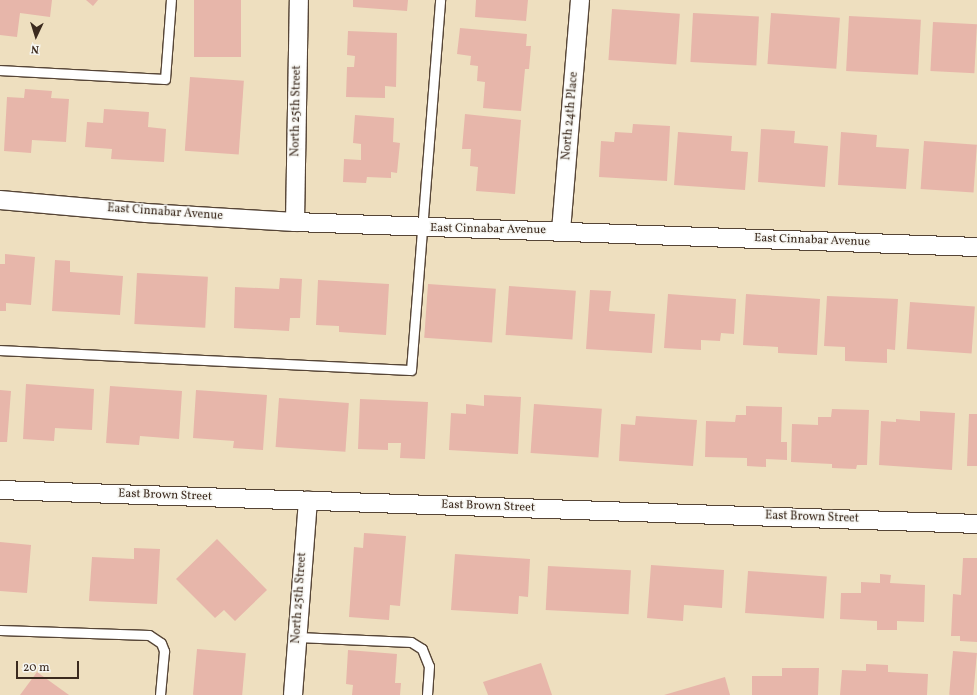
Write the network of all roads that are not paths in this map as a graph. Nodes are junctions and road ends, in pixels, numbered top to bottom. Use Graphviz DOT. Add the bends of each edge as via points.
graph roads {
  1 [pos="171,0"];
  2 [pos="299,0"];
  3 [pos="440,0"];
  4 [pos="580,0"];
  5 [pos="0,70"];
  6 [pos="0,200"];
  7 [pos="295,222"];
  8 [pos="422,228"];
  9 [pos="561,232"];
  10 [pos="977,247"];
  11 [pos="0,350"];
  12 [pos="0,490"];
  13 [pos="308,501"];
  14 [pos="977,524"];
  15 [pos="0,630"];
  16 [pos="297,636"];
  17 [pos="160,695"];
  18 [pos="293,695"];
  19 [pos="427,695"];
  1 -- 5 [label="lane" via="165,79"];
  2 -- 7 [label="street, North 25th Street"];
  3 -- 8 [label="lane"];
  4 -- 9 [label="street, North 24th Place"];
  6 -- 7 [label="street, East Cinnabar Avenue"];
  7 -- 8 [label="street, East Cinnabar Avenue"];
  8 -- 9 [label="street, East Cinnabar Avenue"];
  8 -- 11 [label="lane" via="410,370"];
  9 -- 10 [label="street, East Cinnabar Avenue"];
  12 -- 13 [label="street, East Brown Street"];
  13 -- 14 [label="street, East Brown Street"];
  13 -- 16 [label="street, North 25th Street"];
  15 -- 17 [label="lane" via="149,635 162,643 164,651"];
  16 -- 18 [label="street, North 25th Street"];
  16 -- 19 [label="lane" via="411,642 422,650 429,666"];
}
